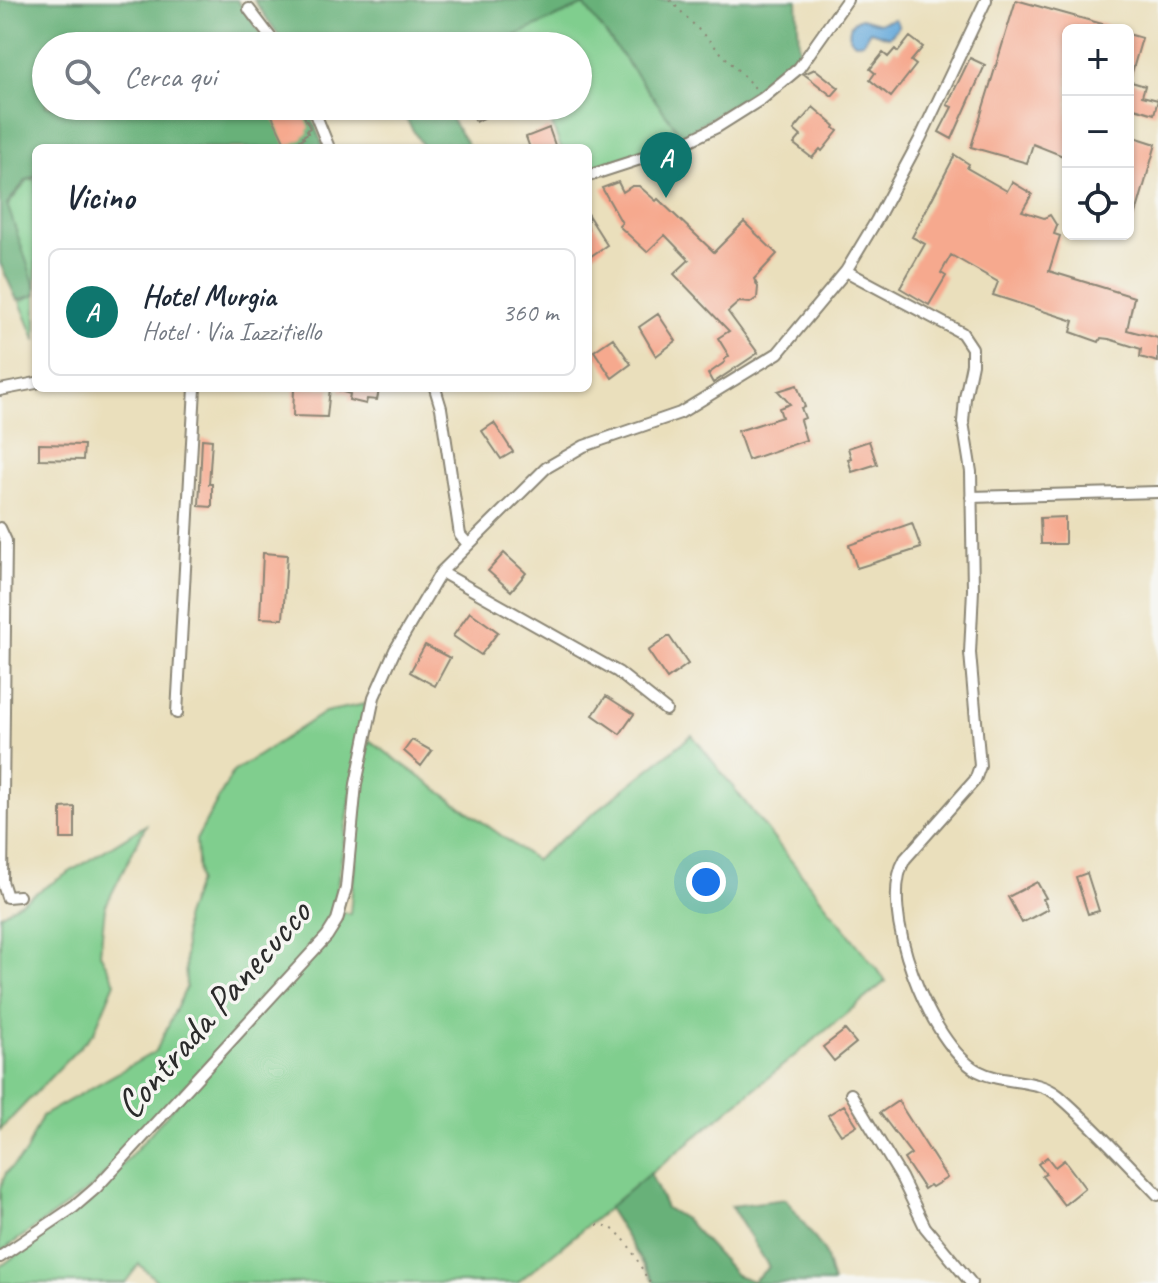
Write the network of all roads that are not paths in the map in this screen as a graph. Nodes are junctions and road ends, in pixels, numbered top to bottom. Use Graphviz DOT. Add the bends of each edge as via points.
graph roads {
  1 [pos="847,0"];
  2 [pos="986,0"];
  3 [pos="249,9"];
  4 [pos="266,32"];
  5 [pos="318,120"];
  6 [pos="327,144"];
  7 [pos="592,175"];
  8 [pos="846,271"];
  9 [pos="32,384"];
  10 [pos="0,390"];
  11 [pos="195,392"];
  12 [pos="436,392"];
  13 [pos="1158,492"];
  14 [pos="971,497"];
  15 [pos="0,528"];
  16 [pos="467,543"];
  17 [pos="441,572"];
  18 [pos="666,710"];
  19 [pos="177,713"];
  20 [pos="19,896"];
  21 [pos="851,1094"];
  22 [pos="1158,1195"];
  23 [pos="0,1257"];
  24 [pos="971,1283"];
  1 -- 7 [label="street" via="799,68 763,98 674,148"];
  2 -- 8 [label="street, Contrada Panecucco" via="920,139"];
  3 -- 4 [label="street"];
  5 -- 6 [label="street"];
  8 -- 14 [label="street" via="962,333 972,348 963,422"];
  8 -- 16 [label="street, Contrada Panecucco" via="778,353 680,413 584,446 546,468"];
  9 -- 10 [label="street"];
  11 -- 19 [label="street"];
  12 -- 16 [label="street" via="460,535"];
  13 -- 14 [label="street"];
  14 -- 22 [label="street" via="970,653 980,766 975,780 897,871 901,934 916,986 959,1054 977,1071 1034,1083 1056,1094"];
  15 -- 20 [label="street" via="6,541 2,881 7,897"];
  16 -- 17 [label="street, Contrada Panecucco"];
  17 -- 18 [label="street" via="618,672"];
  17 -- 23 [label="street, Contrada Panecucco" via="374,697 337,920 96,1188"];
  21 -- 24 [label="street" via="925,1227"];
}
